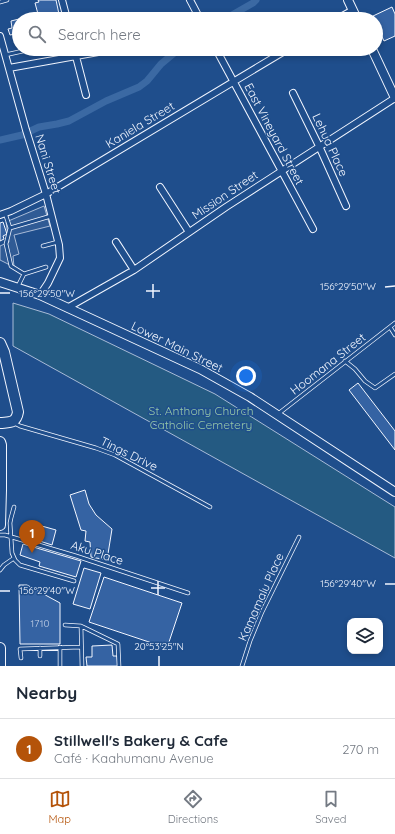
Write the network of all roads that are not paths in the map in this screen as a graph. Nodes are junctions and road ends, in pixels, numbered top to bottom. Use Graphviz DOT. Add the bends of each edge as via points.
graph roads {
  1 [pos="7,0"];
  2 [pos="62,0"];
  3 [pos="190,0"];
  4 [pos="348,0"];
  5 [pos="0,2"];
  6 [pos="353,10"];
  7 [pos="65,12"];
  8 [pos="196,12"];
  9 [pos="349,12"];
  10 [pos="0,36"];
  11 [pos="12,53"];
  12 [pos="5,55"];
  13 [pos="76,56"];
  14 [pos="220,56"];
  15 [pos="276,56"];
  16 [pos="375,56"];
  17 [pos="8,68"];
  18 [pos="233,82"];
  19 [pos="293,93"];
  20 [pos="86,95"];
  21 [pos="395,98"];
  22 [pos="319,146"];
  23 [pos="281,170"];
  24 [pos="160,187"];
  25 [pos="46,194"];
  26 [pos="346,206"];
  27 [pos="3,214"];
  28 [pos="51,216"];
  29 [pos="10,228"];
  30 [pos="313,229"];
  31 [pos="189,232"];
  32 [pos="58,242"];
  33 [pos="116,242"];
  34 [pos="43,246"];
  35 [pos="46,267"];
  36 [pos="134,270"];
  37 [pos="24,274"];
  38 [pos="0,282"];
  39 [pos="18,288"];
  40 [pos="40,296"];
  41 [pos="67,308"];
  42 [pos="395,323"];
  43 [pos="390,327"];
  44 [pos="395,335"];
  45 [pos="0,342"];
  46 [pos="345,361"];
  47 [pos="395,374"];
  48 [pos="277,415"];
  49 [pos="8,422"];
  50 [pos="0,442"];
  51 [pos="395,492"];
  52 [pos="14,507"];
  53 [pos="210,507"];
  54 [pos="0,525"];
  55 [pos="0,535"];
  56 [pos="11,536"];
  57 [pos="299,537"];
  58 [pos="14,558"];
  59 [pos="0,570"];
  60 [pos="74,581"];
  61 [pos="188,593"];
  62 [pos="65,625"];
  63 [pos="81,626"];
  64 [pos="81,647"];
  65 [pos="0,648"];
  66 [pos="40,648"];
  67 [pos="60,648"];
  68 [pos="40,656"];
  69 [pos="20,658"];
  70 [pos="0,666"];
  71 [pos="60,666"];
  72 [pos="82,666"];
  73 [pos="119,666"];
  74 [pos="242,666"];
  1 -- 5 [label="lane"];
  2 -- 7 [label="street"];
  3 -- 8 [label="street"];
  4 -- 6 [label="street"];
  6 -- 9 [label="street"];
  10 -- 12 [label="street, Nani Street"];
  11 -- 12 [label="lane"];
  12 -- 17 [label="street, Nani Street"];
  13 -- 17 [label="street"];
  13 -- 20 [label="street"];
  14 -- 18 [label="street, East Vineyard Street"];
  15 -- 18 [label="street, Kaniela Street"];
  16 -- 21 [label="street"];
  17 -- 25 [label="street, Nani Street"];
  18 -- 23 [label="street, East Vineyard Street"];
  18 -- 25 [label="street, Kaniela Street"];
  19 -- 22 [label="street, Lehua Place"];
  21 -- 22 [label="street, Mission Street"];
  22 -- 23 [label="street, Mission Street"];
  22 -- 26 [label="street, Lehua Place"];
  23 -- 30 [label="street, East Vineyard Street"];
  23 -- 31 [label="street, Mission Street"];
  24 -- 31 [label="street"];
  25 -- 27 [label="street, Kaniela Street"];
  25 -- 28 [label="street, Nani Street"];
  27 -- 29 [label="lane"];
  28 -- 29 [label="lane"];
  28 -- 32 [label="street, Nani Street"];
  29 -- 37 [label="lane" via="6,244 12,266"];
  31 -- 36 [label="street, Mission Street"];
  32 -- 34 [label="lane"];
  32 -- 40 [label="street, Nani Street" via="60,258"];
  33 -- 36 [label="street"];
  35 -- 37 [label="lane"];
  36 -- 41 [label="street, Mission Street"];
  37 -- 39 [label="lane"];
  38 -- 39 [label="street, Lower Main Street"];
  39 -- 40 [label="street, Lower Main Street"];
  40 -- 41 [label="street, Lower Main Street"];
  41 -- 48 [label="street, Lower Main Street" via="200,369"];
  42 -- 43 [label="lane, Hoomana Street"];
  43 -- 44 [label="lane"];
  43 -- 46 [label="lane, Hoomana Street"];
  45 -- 49 [label="main road" via="18,412 17,418"];
  46 -- 47 [label="lane" via="375,388"];
  46 -- 48 [label="lane, Hoomana Street"];
  48 -- 51 [label="street, Lower Main Street"];
  49 -- 53 [label="lane, Tings Drive" via="115,455"];
  50 -- 54 [label="main road"];
  52 -- 56 [label="lane"];
  55 -- 56 [label="lane, Aku Place"];
  56 -- 58 [label="lane"];
  56 -- 61 [label="lane, Aku Place"];
  57 -- 74 [label="lane, Kamamalu Place" via="262,612"];
  58 -- 59 [label="lane"];
  58 -- 60 [label="lane" via="20,565"];
  62 -- 63 [label="lane"];
  63 -- 64 [label="lane"];
  63 -- 73 [label="lane" via="118,644"];
  64 -- 67 [label="lane"];
  64 -- 72 [label="lane"];
  65 -- 70 [label="main road"];
  66 -- 67 [label="lane"];
  66 -- 68 [label="lane"];
  66 -- 69 [label="lane" via="20,648"];
  67 -- 71 [label="lane"];
}
